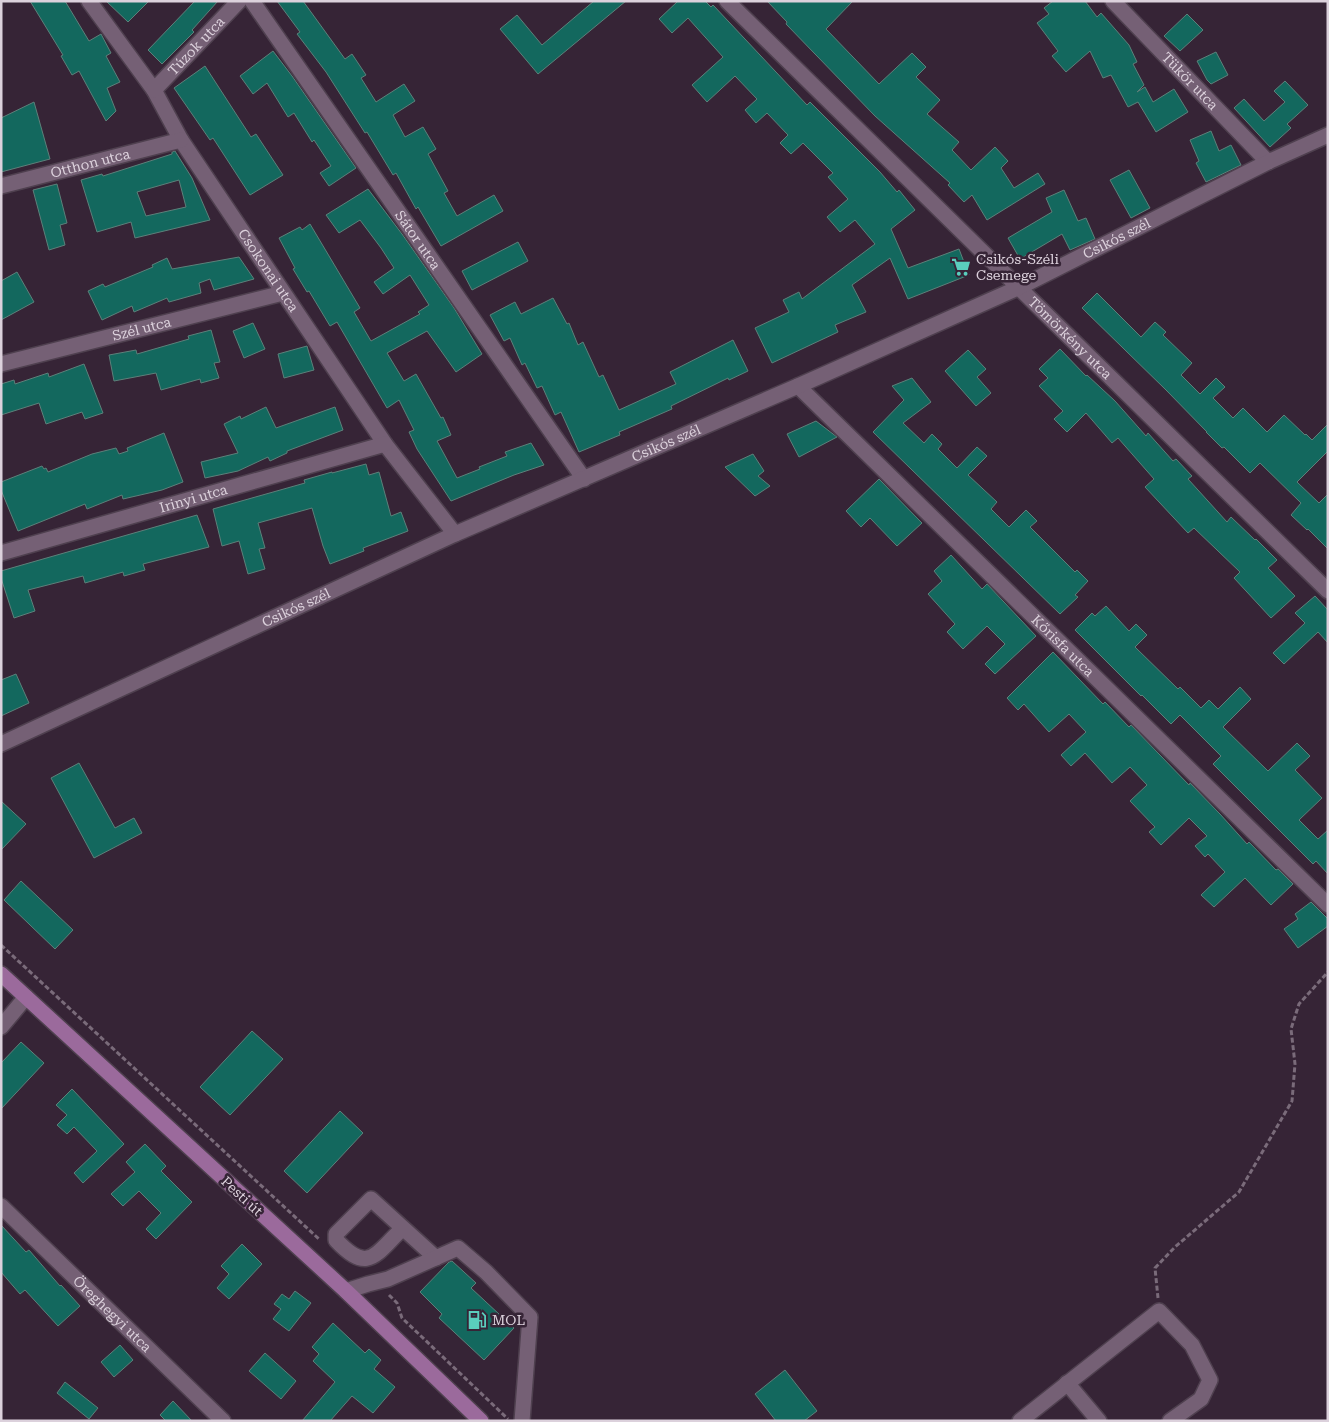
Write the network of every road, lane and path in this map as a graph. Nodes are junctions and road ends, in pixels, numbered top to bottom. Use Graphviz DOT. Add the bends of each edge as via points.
graph roads {
  1 [pos="88,1"];
  2 [pos="239,1"];
  3 [pos="252,1"];
  4 [pos="727,1"];
  5 [pos="1113,1"];
  6 [pos="154,90"];
  7 [pos="1328,135"];
  8 [pos="181,140"];
  9 [pos="1268,162"];
  10 [pos="1,186"];
  11 [pos="1020,287"];
  12 [pos="283,293"];
  13 [pos="1,364"];
  14 [pos="798,386"];
  15 [pos="385,444"];
  16 [pos="584,479"];
  17 [pos="455,534"];
  18 [pos="1,553"];
  19 [pos="1328,591"];
  20 [pos="1,744"];
  21 [pos="1328,905"];
  22 [pos="1,945"];
  23 [pos="1328,972"];
  24 [pos="1,974"];
  25 [pos="26,996"];
  26 [pos="1,1027"];
  27 [pos="1,1206"];
  28 [pos="403,1228"];
  29 [pos="324,1243"];
  30 [pos="436,1258"];
  31 [pos="368,1284"];
  32 [pos="346,1291"];
  33 [pos="1159,1311"];
  34 [pos="1068,1383"];
  35 [pos="223,1421"];
  36 [pos="481,1421"];
  37 [pos="509,1421"];
  38 [pos="522,1421"];
  39 [pos="1020,1421"];
  40 [pos="1099,1421"];
  41 [pos="1170,1421"];
  1 -- 6 [label="street, Csokonai utca"];
  2 -- 6 [label="street, Túzok utca"];
  3 -- 16 [label="street, Sátor utca"];
  4 -- 11 [label="street, Tömörkény utca"];
  5 -- 9 [label="street, Tükör utca"];
  6 -- 8 [label="street, Csokonai utca"];
  7 -- 9 [label="street, Csikós szél"];
  8 -- 10 [label="street, Otthon utca"];
  8 -- 12 [label="street, Csokonai utca"];
  9 -- 11 [label="street, Csikós szél"];
  11 -- 14 [label="street, Csikós szél"];
  11 -- 19 [label="street, Tömörkény utca"];
  12 -- 13 [label="street, Szél utca"];
  12 -- 15 [label="street, Csokonai utca"];
  14 -- 16 [label="street, Csikós szél"];
  14 -- 21 [label="street, Kőrisfa utca"];
  15 -- 17 [label="street, Csokonai utca"];
  15 -- 18 [label="street, Irinyi utca"];
  16 -- 17 [label="street, Csikós szél"];
  17 -- 20 [label="street, Csikós szél"];
  22 -- 29 [label="path"];
  23 -- 33 [label="path" via="1299,1004 1291,1028 1295,1064 1292,1101 1239,1192 1155,1268"];
  24 -- 25 [label="main road, Pesti út"];
  25 -- 26 [label="street"];
  25 -- 32 [label="main road, Pesti út"];
  27 -- 35 [label="street, Öreghegyi utca"];
  28 -- 30 [label="street"];
  30 -- 31 [label="street" via="388,1280"];
  30 -- 38 [label="street" via="458,1248 530,1317"];
  31 -- 32 [label="street"];
  31 -- 37 [label="path" via="397,1303 402,1318"];
  32 -- 36 [label="main road, Pesti út"];
  33 -- 34 [label="street"];
  33 -- 41 [label="street" via="1192,1345 1210,1380 1201,1399"];
  34 -- 39 [label="street"];
  34 -- 40 [label="street"];
}
